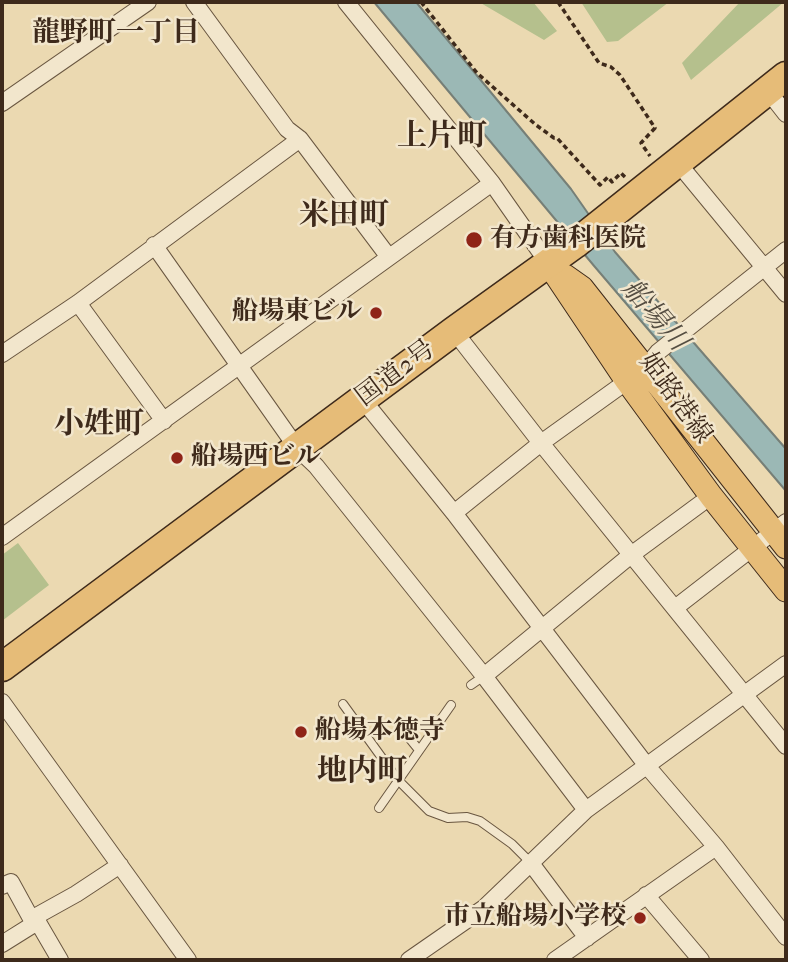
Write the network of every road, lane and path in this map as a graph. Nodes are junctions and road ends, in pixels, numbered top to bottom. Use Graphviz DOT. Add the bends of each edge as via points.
graph roads {
  1 [pos="148,2"];
  2 [pos="194,2"];
  3 [pos="346,2"];
  4 [pos="421,2"];
  5 [pos="558,2"];
  6 [pos="777,84"];
  7 [pos="2,103"];
  8 [pos="786,114"];
  9 [pos="300,139"];
  10 [pos="650,156"];
  11 [pos="678,163"];
  12 [pos="625,177"];
  13 [pos="492,183"];
  14 [pos="154,245"];
  15 [pos="786,250"];
  16 [pos="388,256"];
  17 [pos="548,263"];
  18 [pos="764,267"];
  19 [pos="786,294"];
  20 [pos="78,303"];
  21 [pos="454,331"];
  22 [pos="2,354"];
  23 [pos="240,367"];
  24 [pos="643,368"];
  25 [pos="363,400"];
  26 [pos="164,421"];
  27 [pos="541,443"];
  28 [pos="297,448"];
  29 [pos="710,496"];
  30 [pos="454,513"];
  31 [pos="782,533"];
  32 [pos="2,537"];
  33 [pos="753,549"];
  34 [pos="631,555"];
  35 [pos="786,590"];
  36 [pos="675,608"];
  37 [pos="541,629"];
  38 [pos="786,664"];
  39 [pos="2,667"];
  40 [pos="477,680"];
  41 [pos="745,696"];
  42 [pos="2,702"];
  43 [pos="343,705"];
  44 [pos="451,705"];
  45 [pos="406,734"];
  46 [pos="786,746"];
  47 [pos="419,750"];
  48 [pos="647,766"];
  49 [pos="398,780"];
  50 [pos="379,808"];
  51 [pos="586,810"];
  52 [pos="716,848"];
  53 [pos="530,862"];
  54 [pos="120,865"];
  55 [pos="2,886"];
  56 [pos="646,895"];
  57 [pos="32,922"];
  58 [pos="786,937"];
  59 [pos="587,938"];
  60 [pos="2,944"];
  61 [pos="181,959"];
  62 [pos="60,960"];
  63 [pos="409,960"];
  64 [pos="555,960"];
  65 [pos="701,960"];
  1 -- 7 [label="street"];
  2 -- 9 [label="street"];
  3 -- 13 [label="street"];
  4 -- 12 [label="path" via="477,73 557,138 600,185 608,177 612,182 621,173"];
  5 -- 10 [label="path" via="598,63 620,75 655,128 641,142"];
  6 -- 8 [label="street"];
  6 -- 11 [label="highway, 国道2号"];
  9 -- 14 [label="street"];
  9 -- 16 [label="street"];
  11 -- 17 [label="highway, 国道2号"];
  11 -- 18 [label="street"];
  13 -- 16 [label="street"];
  13 -- 17 [label="street"];
  14 -- 20 [label="street"];
  14 -- 23 [label="street"];
  15 -- 18 [label="street"];
  16 -- 23 [label="street"];
  17 -- 21 [label="highway, 国道2号"];
  17 -- 24 [label="main road, 姫路港線" via="582,288"];
  18 -- 19 [label="street"];
  18 -- 24 [label="street"];
  20 -- 22 [label="street"];
  20 -- 26 [label="street"];
  21 -- 25 [label="highway, 国道2号"];
  21 -- 27 [label="street"];
  23 -- 26 [label="street"];
  23 -- 28 [label="street"];
  24 -- 27 [label="street"];
  24 -- 29 [label="main road, 姫路港線"];
  24 -- 31 [label="main road, 姫路港線"];
  25 -- 28 [label="highway, 国道2号"];
  25 -- 30 [label="street"];
  26 -- 32 [label="street"];
  27 -- 30 [label="street"];
  27 -- 34 [label="street"];
  28 -- 39 [label="highway, 国道2号"];
  28 -- 40 [label="street" via="316,466"];
  29 -- 33 [label="main road, 姫路港線"];
  29 -- 34 [label="street"];
  30 -- 37 [label="street"];
  31 -- 33 [label="street"];
  33 -- 35 [label="main road, 姫路港線"];
  33 -- 36 [label="street"];
  34 -- 36 [label="street"];
  34 -- 37 [label="street"];
  36 -- 41 [label="street"];
  37 -- 40 [label="street"];
  37 -- 48 [label="street"];
  38 -- 41 [label="street"];
  40 -- 51 [label="street"];
  41 -- 46 [label="street"];
  41 -- 48 [label="street"];
  42 -- 54 [label="street"];
  43 -- 49 [label="lane"];
  44 -- 47 [label="lane"];
  45 -- 47 [label="lane"];
  47 -- 49 [label="lane"];
  48 -- 51 [label="street"];
  48 -- 52 [label="street"];
  49 -- 50 [label="lane"];
  49 -- 53 [label="lane" via="429,811 480,821"];
  51 -- 53 [label="street"];
  52 -- 56 [label="street"];
  52 -- 58 [label="street"];
  53 -- 59 [label="street"];
  53 -- 63 [label="street" via="484,908"];
  54 -- 57 [label="street"];
  54 -- 61 [label="street"];
  55 -- 57 [label="street" via="11,882"];
  56 -- 59 [label="street"];
  56 -- 65 [label="street"];
  57 -- 60 [label="street"];
  57 -- 62 [label="street" via="39,924"];
  59 -- 64 [label="street"];
}
